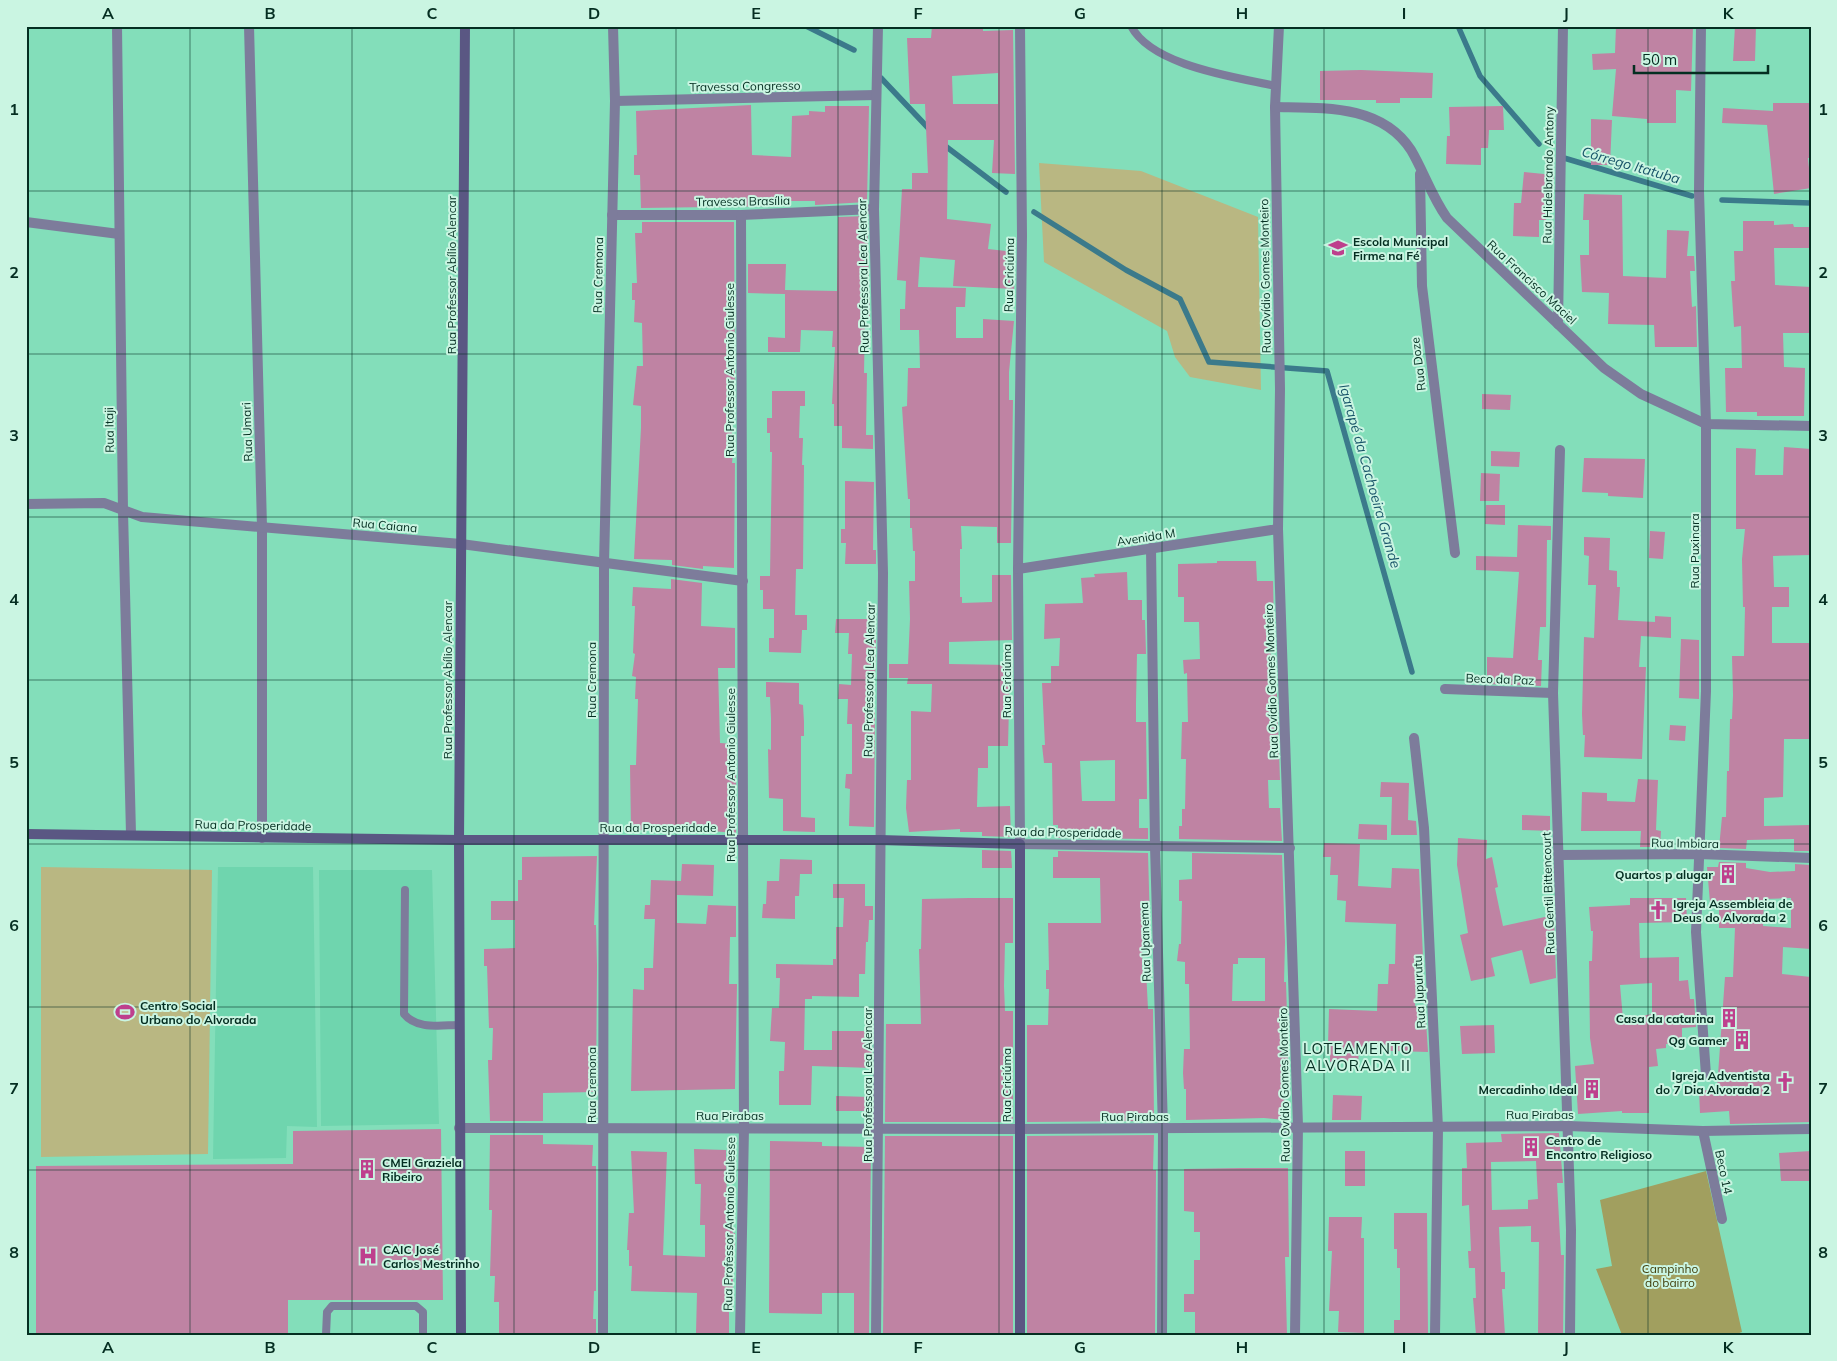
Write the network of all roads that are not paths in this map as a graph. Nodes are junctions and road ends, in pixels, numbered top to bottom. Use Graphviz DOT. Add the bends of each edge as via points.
graph roads {
  1 [pos="117,26"];
  2 [pos="249,26"];
  3 [pos="465,26"];
  4 [pos="613,26"];
  5 [pos="878,26"];
  6 [pos="1020,26"];
  7 [pos="1131,26"];
  8 [pos="1279,26"];
  9 [pos="1563,26"];
  10 [pos="1701,26"];
  11 [pos="1276,86"];
  12 [pos="876,95"];
  13 [pos="614,102"];
  14 [pos="1274,107"];
  15 [pos="1420,171"];
  16 [pos="874,209"];
  17 [pos="741,214"];
  18 [pos="612,215"];
  19 [pos="26,222"];
  20 [pos="119,234"];
  21 [pos="1558,324"];
  22 [pos="1706,424"];
  23 [pos="1811,426"];
  24 [pos="1560,450"];
  25 [pos="26,504"];
  26 [pos="123,511"];
  27 [pos="262,527"];
  28 [pos="1278,529"];
  29 [pos="461,544"];
  30 [pos="1151,548"];
  31 [pos="1455,553"];
  32 [pos="604,564"];
  33 [pos="1018,569"];
  34 [pos="743,581"];
  35 [pos="1446,690"];
  36 [pos="1553,693"];
  37 [pos="1414,738"];
  38 [pos="26,834"];
  39 [pos="131,834"];
  40 [pos="262,838"];
  41 [pos="459,840"];
  42 [pos="604,840"];
  43 [pos="743,840"];
  44 [pos="880,840"];
  45 [pos="1020,844"];
  46 [pos="1155,846"];
  47 [pos="1290,848"];
  48 [pos="1698,854"];
  49 [pos="1560,855"];
  50 [pos="1811,858"];
  51 [pos="405,890"];
  52 [pos="460,1026"];
  53 [pos="1706,1075"];
  54 [pos="1298,1126"];
  55 [pos="1568,1126"];
  56 [pos="459,1128"];
  57 [pos="604,1128"];
  58 [pos="744,1128"];
  59 [pos="879,1128"];
  60 [pos="1438,1128"];
  61 [pos="1018,1129"];
  62 [pos="1163,1129"];
  63 [pos="1811,1129"];
  64 [pos="1703,1131"];
  65 [pos="1722,1219"];
  66 [pos="326,1335"];
  67 [pos="423,1335"];
  68 [pos="461,1335"];
  69 [pos="603,1335"];
  70 [pos="740,1335"];
  71 [pos="876,1335"];
  72 [pos="1020,1335"];
  73 [pos="1162,1335"];
  74 [pos="1295,1335"];
  75 [pos="1435,1335"];
  76 [pos="1570,1335"];
  1 -- 20 [label="street, Rua Itaji"];
  2 -- 27 [label="street, Rua Umari"];
  3 -- 29 [label="street, Rua Professor Abílio Alencar"];
  4 -- 13 [label="street, Rua Cremona"];
  5 -- 12 [label="street, Rua Professora Lea Alencar"];
  6 -- 33 [label="street, Rua Criciúma" via="1022,236"];
  7 -- 11 [label="lane" via="1146,44 1163,54 1200,68"];
  8 -- 11 [label="street, Rua Ovídio Gomes Monteiro"];
  9 -- 21 [label="street, Rua Hidelbrando Antony"];
  10 -- 22 [label="street, Rua Puxinara" via="1699,191"];
  11 -- 14 [label="street, Rua Ovídio Gomes Monteiro"];
  12 -- 13 [label="street, Travessa Congresso"];
  12 -- 16 [label="street, Rua Professora Lea Alencar"];
  13 -- 18 [label="street, Rua Cremona"];
  14 -- 15 [label="street, Rua Francisco Maciel" via="1334,109 1367,116 1388,125 1403,139"];
  14 -- 28 [label="street, Rua Ovídio Gomes Monteiro" via="1280,389"];
  15 -- 21 [label="street, Rua Francisco Maciel" via="1447,218"];
  15 -- 31 [label="street, Rua Doze" via="1422,286"];
  16 -- 17 [label="street, Travessa Brasília"];
  16 -- 44 [label="street, Rua Professora Lea Alencar" via="882,573"];
  17 -- 18 [label="street, Travessa Brasília"];
  17 -- 34 [label="street, Rua Professor Antonio Giulesse"];
  18 -- 32 [label="street, Rua Cremona"];
  19 -- 20 [label="street"];
  20 -- 26 [label="street, Rua Itaji"];
  21 -- 22 [label="street, Rua Francisco Maciel" via="1604,368 1641,394"];
  22 -- 23 [label="street, Rua Francisco Maciel"];
  22 -- 48 [label="street, Rua Puxinara" via="1706,691"];
  24 -- 36 [label="street, Rua Gentil Bittencourt"];
  25 -- 26 [label="street, Rua Caiana" via="104,503"];
  26 -- 27 [label="street, Rua Caiana" via="142,517"];
  26 -- 39 [label="street, Rua Itaji"];
  27 -- 29 [label="street, Rua Caiana"];
  27 -- 40 [label="street, Rua Umari"];
  28 -- 30 [label="street, Avenida M"];
  28 -- 47 [label="street, Rua Ovídio Gomes Monteiro"];
  29 -- 32 [label="street, Rua Caiana"];
  29 -- 41 [label="street, Rua Professor Abílio Alencar"];
  30 -- 33 [label="street, Avenida M"];
  30 -- 46 [label="street, Rua Upanema"];
  32 -- 34 [label="street, Rua Caiana"];
  32 -- 42 [label="street, Rua Cremona"];
  33 -- 45 [label="street, Rua Criciúma"];
  34 -- 43 [label="street, Rua Professor Antonio Giulesse"];
  35 -- 36 [label="street, Beco da Paz"];
  36 -- 49 [label="street, Rua Gentil Bittencourt"];
  37 -- 60 [label="street, Rua Jupurutu" via="1424,828"];
  38 -- 39 [label="street, Rua da Prosperidade"];
  39 -- 40 [label="street, Rua da Prosperidade"];
  40 -- 41 [label="street, Rua da Prosperidade"];
  41 -- 42 [label="street, Rua da Prosperidade"];
  41 -- 52 [label="street, Rua Professor Abílio Alencar"];
  42 -- 43 [label="street, Rua da Prosperidade"];
  42 -- 57 [label="street, Rua Cremona"];
  43 -- 44 [label="street, Rua da Prosperidade"];
  43 -- 58 [label="street, Rua Professor Antonio Giulesse"];
  44 -- 45 [label="street, Rua da Prosperidade"];
  44 -- 59 [label="street, Rua Professora Lea Alencar"];
  45 -- 46 [label="street, Rua da Prosperidade"];
  45 -- 61 [label="street, Rua Criciúma"];
  46 -- 47 [label="street, Rua da Prosperidade"];
  46 -- 62 [label="street, Rua Upanema"];
  47 -- 54 [label="street, Rua Ovídio Gomes Monteiro"];
  48 -- 49 [label="street, Rua Imbiara"];
  48 -- 50 [label="street, Rua Imbiara"];
  48 -- 53 [label="street, Rua Puxinara" via="1696,932"];
  49 -- 55 [label="street, Rua Gentil Bittencourt"];
  51 -- 52 [label="lane" via="404,1014 419,1025"];
  52 -- 56 [label="street, Rua Professor Abílio Alencar"];
  54 -- 60 [label="street, Rua Pirabas"];
  54 -- 62 [label="street, Rua Pirabas"];
  54 -- 74 [label="street, Rua Ovídio Gomes Monteiro"];
  55 -- 60 [label="street, Rua Pirabas"];
  55 -- 64 [label="street, Rua Pirabas"];
  55 -- 76 [label="street, Rua Gentil Bittencourt"];
  56 -- 57 [label="street, Rua Pirabas"];
  56 -- 68 [label="street, Rua Professor Abílio Alencar"];
  57 -- 58 [label="street, Rua Pirabas"];
  57 -- 69 [label="street, Rua Cremona"];
  58 -- 59 [label="street, Rua Pirabas"];
  58 -- 70 [label="street, Rua Professor Antonio Giulesse"];
  59 -- 61 [label="street, Rua Pirabas"];
  59 -- 71 [label="street, Rua Professora Lea Alencar"];
  60 -- 75 [label="street, Rua Jupurutu"];
  61 -- 62 [label="street, Rua Pirabas"];
  61 -- 72 [label="street, Rua Criciúma"];
  62 -- 73 [label="street, Rua Upanema"];
  63 -- 64 [label="street, Rua Pirabas"];
  64 -- 65 [label="street, Beco 14"];
  66 -- 67 [label="lane" via="326,1312 332,1306 416,1306 422,1312"];
}
